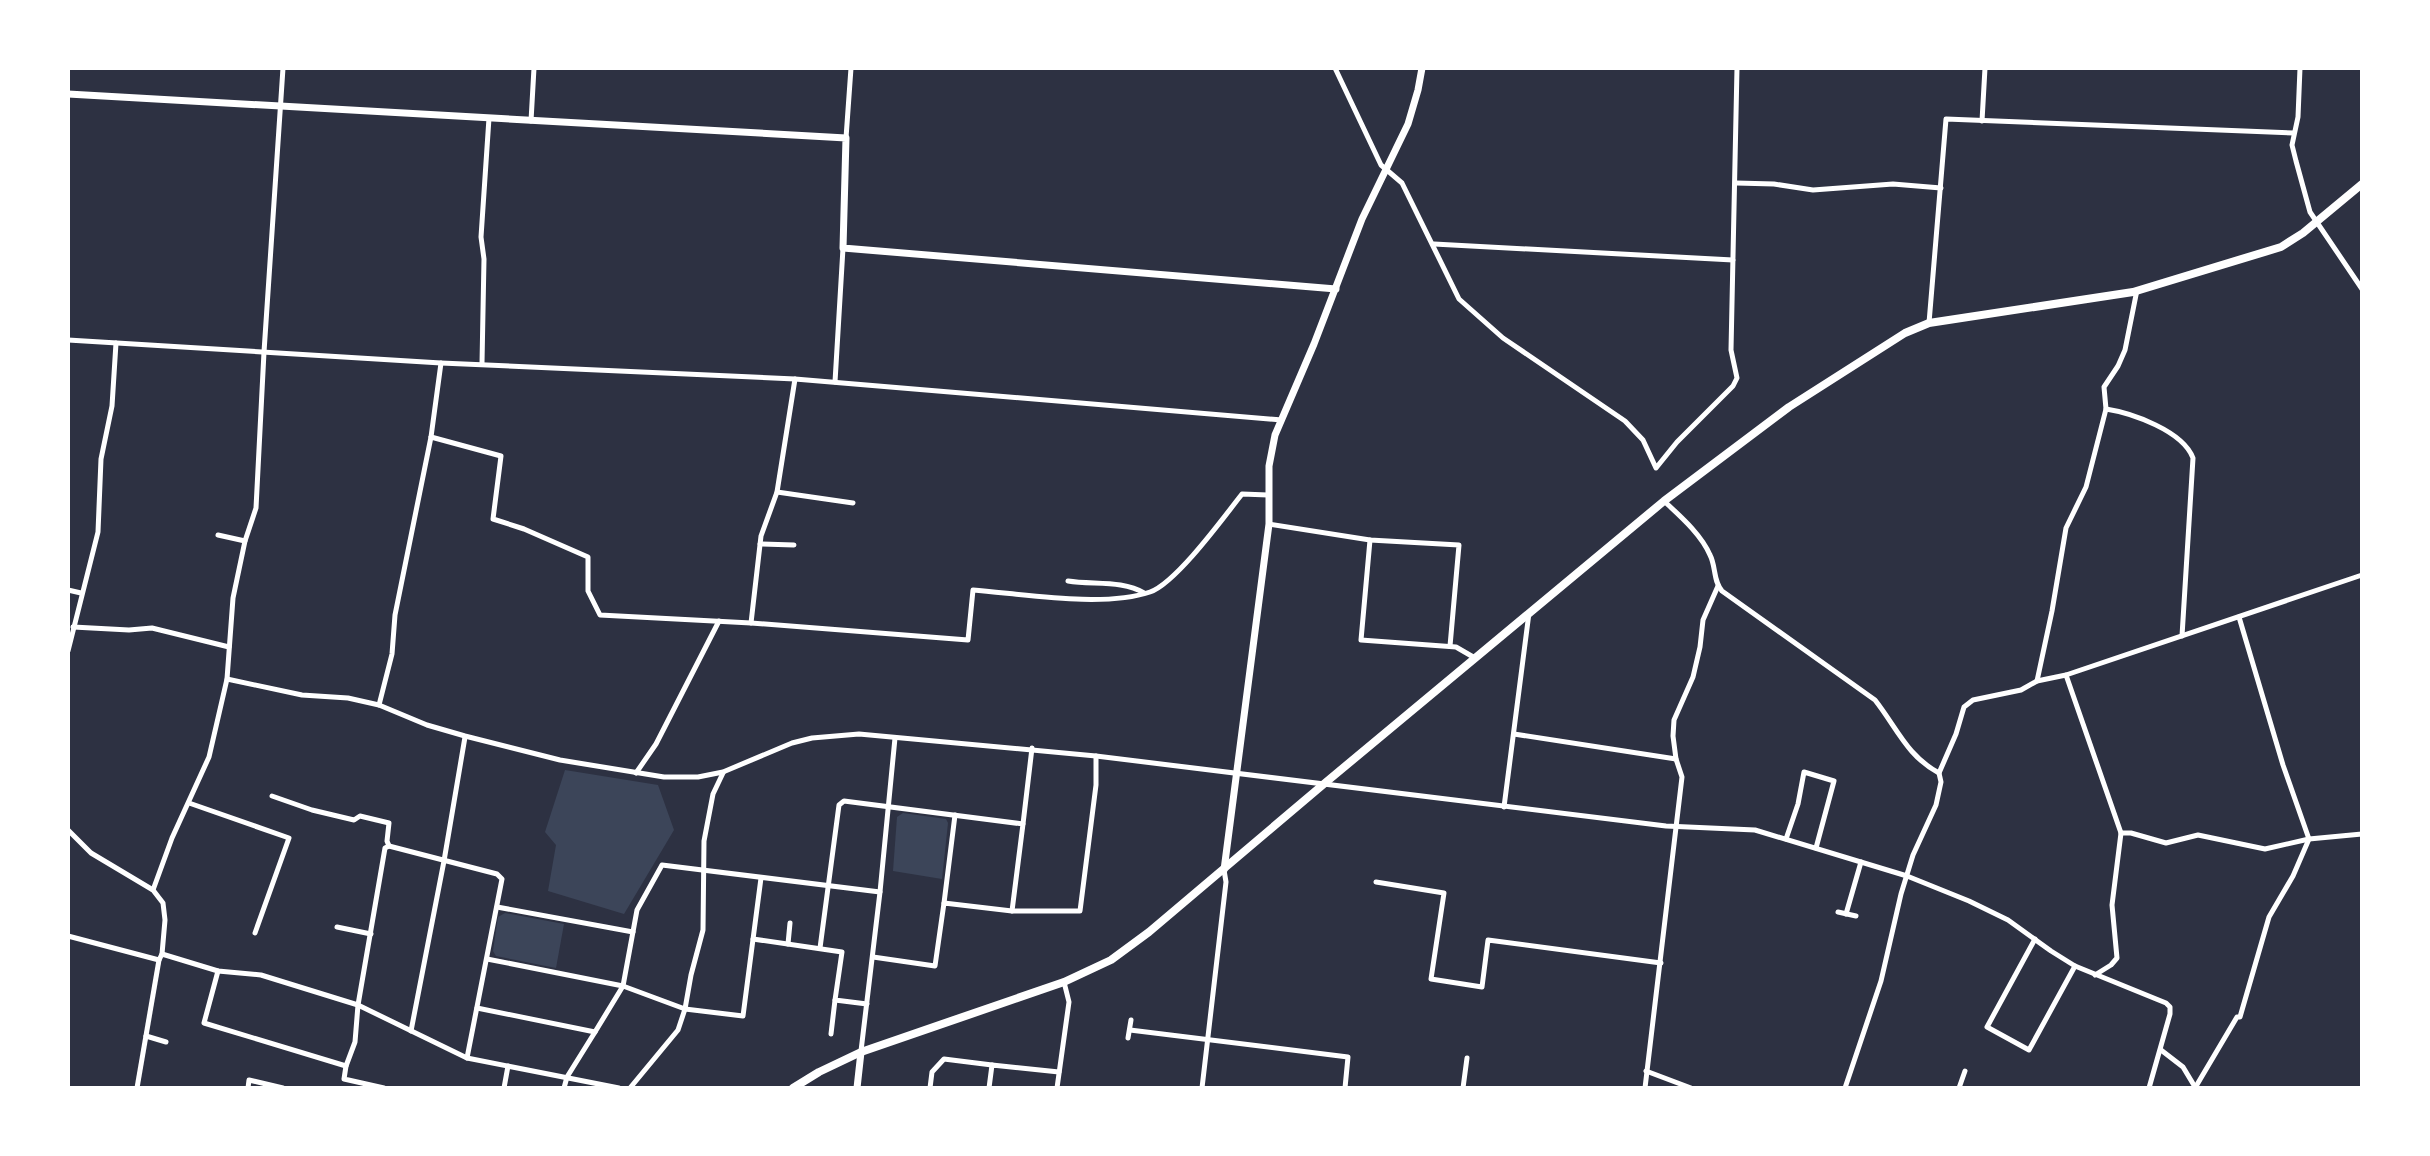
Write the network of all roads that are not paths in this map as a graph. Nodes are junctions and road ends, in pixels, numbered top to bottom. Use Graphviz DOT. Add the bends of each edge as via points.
graph roads {
  1 [pos="283,68"];
  2 [pos="534,68"];
  3 [pos="851,68"];
  4 [pos="1335,68"];
  5 [pos="1422,68"];
  6 [pos="1737,68"];
  7 [pos="1985,68"];
  8 [pos="2300,68"];
  9 [pos="68,94"];
  10 [pos="280,107"];
  11 [pos="489,118"];
  12 [pos="531,121"];
  13 [pos="1982,121"];
  14 [pos="2294,133"];
  15 [pos="846,138"];
  16 [pos="1386,169"];
  17 [pos="1736,183"];
  18 [pos="2362,184"];
  19 [pos="1941,188"];
  20 [pos="2318,220"];
  21 [pos="1434,244"];
  22 [pos="843,248"];
  23 [pos="1733,260"];
  24 [pos="1336,289"];
  25 [pos="2362,289"];
  26 [pos="2137,290"];
  27 [pos="1929,323"];
  28 [pos="68,340"];
  29 [pos="116,343"];
  30 [pos="264,352"];
  31 [pos="441,363"];
  32 [pos="482,363"];
  33 [pos="795,379"];
  34 [pos="835,382"];
  35 [pos="2106,409"];
  36 [pos="1282,420"];
  37 [pos="431,437"];
  38 [pos="777,492"];
  39 [pos="1268,495"];
  40 [pos="1664,501"];
  41 [pos="853,503"];
  42 [pos="1269,524"];
  43 [pos="218,535"];
  44 [pos="1370,540"];
  45 [pos="245,541"];
  46 [pos="760,544"];
  47 [pos="794,545"];
  48 [pos="2362,575"];
  49 [pos="1068,581"];
  50 [pos="1718,586"];
  51 [pos="68,590"];
  52 [pos="81,593"];
  53 [pos="1144,593"];
  54 [pos="1529,613"];
  55 [pos="2239,617"];
  56 [pos="719,621"];
  57 [pos="751,623"];
  58 [pos="73,627"];
  59 [pos="2182,636"];
  60 [pos="1450,646"];
  61 [pos="229,647"];
  62 [pos="68,651"];
  63 [pos="1475,658"];
  64 [pos="2066,675"];
  65 [pos="227,679"];
  66 [pos="2037,681"];
  67 [pos="379,705"];
  68 [pos="1514,734"];
  69 [pos="465,736"];
  70 [pos="895,738"];
  71 [pos="1032,748"];
  72 [pos="1096,756"];
  73 [pos="1676,759"];
  74 [pos="723,772"];
  75 [pos="1238,772"];
  76 [pos="635,773"];
  77 [pos="1939,773"];
  78 [pos="1325,783"];
  79 [pos="272,796"];
  80 [pos="189,803"];
  81 [pos="889,807"];
  82 [pos="1504,807"];
  83 [pos="955,815"];
  84 [pos="1023,824"];
  85 [pos="1676,827"];
  86 [pos="68,830"];
  87 [pos="2121,833"];
  88 [pos="2362,834"];
  89 [pos="1786,839"];
  90 [pos="2309,839"];
  91 [pos="389,846"];
  92 [pos="1816,848"];
  93 [pos="444,861"];
  94 [pos="1861,862"];
  95 [pos="703,870"];
  96 [pos="1224,870"];
  97 [pos="1907,876"];
  98 [pos="761,877"];
  99 [pos="1376,882"];
  100 [pos="828,886"];
  101 [pos="153,890"];
  102 [pos="880,892"];
  103 [pos="944,903"];
  104 [pos="497,907"];
  105 [pos="1012,911"];
  106 [pos="1838,912"];
  107 [pos="1846,914"];
  108 [pos="1856,916"];
  109 [pos="790,923"];
  110 [pos="337,927"];
  111 [pos="633,932"];
  112 [pos="255,933"];
  113 [pos="371,934"];
  114 [pos="68,936"];
  115 [pos="753,939"];
  116 [pos="2035,939"];
  117 [pos="788,944"];
  118 [pos="820,948"];
  119 [pos="160,957"];
  120 [pos="873,957"];
  121 [pos="487,959"];
  122 [pos="1661,963"];
  123 [pos="2075,966"];
  124 [pos="218,971"];
  125 [pos="2095,975"];
  126 [pos="1064,982"];
  127 [pos="623,986"];
  128 [pos="835,1000"];
  129 [pos="867,1004"];
  130 [pos="358,1005"];
  131 [pos="477,1008"];
  132 [pos="685,1009"];
  133 [pos="1131,1020"];
  134 [pos="1130,1030"];
  135 [pos="411,1031"];
  136 [pos="595,1032"];
  137 [pos="831,1034"];
  138 [pos="146,1036"];
  139 [pos="1128,1038"];
  140 [pos="1207,1040"];
  141 [pos="166,1042"];
  142 [pos="2161,1050"];
  143 [pos="861,1052"];
  144 [pos="467,1058"];
  145 [pos="1467,1058"];
  146 [pos="992,1065"];
  147 [pos="346,1066"];
  148 [pos="508,1066"];
  149 [pos="1646,1071"];
  150 [pos="1965,1071"];
  151 [pos="1059,1072"];
  152 [pos="567,1077"];
  153 [pos="344,1079"];
  154 [pos="137,1088"];
  155 [pos="248,1088"];
  156 [pos="283,1088"];
  157 [pos="342,1088"];
  158 [pos="384,1088"];
  159 [pos="504,1088"];
  160 [pos="564,1088"];
  161 [pos="619,1088"];
  162 [pos="630,1088"];
  163 [pos="793,1088"];
  164 [pos="857,1088"];
  165 [pos="930,1088"];
  166 [pos="989,1088"];
  167 [pos="1057,1088"];
  168 [pos="1202,1088"];
  169 [pos="1345,1088"];
  170 [pos="1463,1088"];
  171 [pos="1645,1088"];
  172 [pos="1691,1088"];
  173 [pos="1845,1088"];
  174 [pos="1959,1088"];
  175 [pos="2149,1088"];
  176 [pos="2195,1088"];
  1 -- 10 [label="street"];
  2 -- 12 [label="street"];
  3 -- 15 [label="street"];
  4 -- 16 [label="street"];
  5 -- 16 [label="street" via="1408,124"];
  6 -- 17 [label="street"];
  7 -- 13 [label="street"];
  8 -- 14 [label="street"];
  9 -- 10 [label="street"];
  10 -- 11 [label="street"];
  10 -- 30 [label="street"];
  11 -- 12 [label="street"];
  11 -- 32 [label="street" via="481,237"];
  12 -- 15 [label="street"];
  13 -- 14 [label="street"];
  13 -- 19 [label="street" via="1946,119"];
  14 -- 20 [label="street" via="2292,145 2310,212"];
  15 -- 22 [label="street"];
  16 -- 21 [label="street" via="1402,183"];
  16 -- 24 [label="street"];
  17 -- 19 [label="street" via="1813,190 1893,184"];
  17 -- 23 [label="street"];
  18 -- 20 [label="main road"];
  19 -- 27 [label="street"];
  20 -- 25 [label="street"];
  20 -- 26 [label="main road" via="2281,247"];
  21 -- 23 [label="street"];
  21 -- 23 [label="street" via="1459,299 1472,313 1625,421 1643,440 1656,468 1737,378 1731,350"];
  22 -- 24 [label="street"];
  22 -- 34 [label="street"];
  24 -- 36 [label="street"];
  26 -- 27 [label="main road"];
  26 -- 35 [label="street" via="2125,350 2104,387"];
  27 -- 40 [label="main road" via="1789,407"];
  28 -- 29 [label="street"];
  29 -- 30 [label="street"];
  29 -- 52 [label="street" via="98,532"];
  30 -- 31 [label="street"];
  30 -- 45 [label="street" via="256,508"];
  31 -- 32 [label="street"];
  31 -- 37 [label="street"];
  32 -- 33 [label="street"];
  33 -- 34 [label="street"];
  33 -- 38 [label="street"];
  34 -- 36 [label="street"];
  35 -- 59 [label="street" via="2166,430 2189,447 2193,458"];
  35 -- 66 [label="street" via="2086,487 2066,528"];
  36 -- 39 [label="street" via="1269,466"];
  37 -- 56 [label="street" via="501,456 493,519 588,557 588,591 600,615"];
  37 -- 67 [label="street"];
  38 -- 41 [label="street"];
  38 -- 46 [label="street"];
  39 -- 42 [label="street"];
  39 -- 53 [label="street" via="1242,494 1178,571"];
  40 -- 50 [label="street" via="1711,555"];
  40 -- 54 [label="main road"];
  42 -- 44 [label="street"];
  42 -- 75 [label="street"];
  43 -- 45 [label="street"];
  44 -- 60 [label="street" via="1361,640"];
  44 -- 60 [label="street" via="1459,545"];
  45 -- 61 [label="street"];
  46 -- 47 [label="street"];
  46 -- 57 [label="street"];
  48 -- 55 [label="street"];
  49 -- 53 [label="street" via="1130,585"];
  50 -- 73 [label="street" via="1703,620 1693,677 1674,720"];
  50 -- 77 [label="street" via="1875,700 1908,749"];
  51 -- 52 [label="street"];
  52 -- 58 [label="street"];
  53 -- 57 [label="street" via="1113,599 973,590 968,640"];
  54 -- 63 [label="main road"];
  54 -- 68 [label="street"];
  55 -- 59 [label="street"];
  55 -- 90 [label="street"];
  56 -- 57 [label="street"];
  56 -- 76 [label="street" via="656,744"];
  58 -- 61 [label="street" via="152,628"];
  58 -- 62 [label="street"];
  59 -- 64 [label="street"];
  60 -- 63 [label="street"];
  61 -- 65 [label="street"];
  63 -- 78 [label="main road"];
  64 -- 66 [label="street"];
  64 -- 87 [label="street"];
  65 -- 67 [label="street"];
  65 -- 80 [label="street" via="209,757"];
  66 -- 77 [label="street" via="1964,707"];
  67 -- 69 [label="street"];
  68 -- 73 [label="street"];
  68 -- 82 [label="street"];
  69 -- 76 [label="street"];
  69 -- 93 [label="street"];
  70 -- 71 [label="street"];
  70 -- 74 [label="street" via="812,738"];
  70 -- 81 [label="street"];
  71 -- 72 [label="street"];
  71 -- 84 [label="street"];
  72 -- 75 [label="street"];
  72 -- 105 [label="street" via="1080,911"];
  73 -- 85 [label="street" via="1682,777"];
  74 -- 76 [label="street" via="698,777"];
  74 -- 95 [label="street" via="713,794"];
  75 -- 78 [label="street"];
  75 -- 96 [label="street"];
  77 -- 97 [label="street" via="1936,805"];
  78 -- 82 [label="street"];
  78 -- 96 [label="main road"];
  79 -- 91 [label="street" via="354,820 386,820"];
  80 -- 101 [label="street"];
  80 -- 112 [label="street" via="289,838"];
  81 -- 83 [label="street"];
  81 -- 100 [label="street" via="844,801 839,805"];
  81 -- 102 [label="street"];
  82 -- 85 [label="street"];
  83 -- 84 [label="street"];
  83 -- 103 [label="street"];
  84 -- 105 [label="street"];
  85 -- 89 [label="street" via="1755,830"];
  85 -- 122 [label="street"];
  86 -- 101 [label="street" via="91,853"];
  87 -- 90 [label="street" via="2166,843 2198,835 2265,849"];
  87 -- 125 [label="street" via="2112,905 2117,958"];
  88 -- 90 [label="street"];
  89 -- 92 [label="street"];
  89 -- 92 [label="street" via="1804,772 1834,781"];
  90 -- 176 [label="street" via="2269,917 2240,1017"];
  91 -- 93 [label="street"];
  91 -- 113 [label="street"];
  92 -- 94 [label="street"];
  93 -- 104 [label="street" via="497,874 502,879"];
  93 -- 135 [label="street"];
  94 -- 97 [label="street"];
  94 -- 107 [label="street"];
  95 -- 98 [label="street"];
  95 -- 111 [label="street" via="662,865 637,910"];
  95 -- 132 [label="street" via="703,930"];
  96 -- 126 [label="main road" via="1111,960"];
  96 -- 140 [label="street"];
  97 -- 116 [label="street" via="1984,908"];
  97 -- 173 [label="street" via="1881,981"];
  98 -- 100 [label="street"];
  98 -- 115 [label="street"];
  99 -- 122 [label="street" via="1444,893 1431,979 1482,987 1488,940"];
  100 -- 102 [label="street"];
  100 -- 118 [label="street"];
  101 -- 119 [label="street" via="163,903 165,920"];
  102 -- 120 [label="street"];
  103 -- 105 [label="street"];
  103 -- 120 [label="street" via="935,966"];
  104 -- 111 [label="street"];
  104 -- 121 [label="street"];
  106 -- 107 [label="street"];
  107 -- 108 [label="street"];
  109 -- 117 [label="street"];
  110 -- 113 [label="street"];
  111 -- 127 [label="street"];
  113 -- 130 [label="street"];
  114 -- 119 [label="street"];
  115 -- 117 [label="street"];
  115 -- 132 [label="street" via="743,1016"];
  116 -- 123 [label="street"];
  116 -- 123 [label="street" via="1987,1027 2029,1050"];
  117 -- 118 [label="street"];
  118 -- 128 [label="street" via="842,952"];
  119 -- 124 [label="street"];
  119 -- 138 [label="street"];
  120 -- 129 [label="street"];
  121 -- 127 [label="street"];
  121 -- 131 [label="street"];
  122 -- 149 [label="street"];
  123 -- 125 [label="street"];
  124 -- 130 [label="street" via="261,975"];
  124 -- 147 [label="street" via="204,1023"];
  125 -- 142 [label="street" via="2170,1007"];
  126 -- 143 [label="main road"];
  126 -- 151 [label="street" via="1069,1002"];
  127 -- 132 [label="street"];
  127 -- 136 [label="street"];
  128 -- 129 [label="street"];
  128 -- 137 [label="street"];
  129 -- 143 [label="street"];
  130 -- 135 [label="street"];
  130 -- 147 [label="street" via="355,1042"];
  131 -- 136 [label="street"];
  131 -- 144 [label="street"];
  132 -- 162 [label="street" via="678,1030"];
  133 -- 134 [label="street"];
  134 -- 139 [label="street"];
  134 -- 140 [label="street"];
  135 -- 144 [label="street"];
  136 -- 152 [label="street"];
  138 -- 141 [label="street"];
  138 -- 154 [label="street"];
  140 -- 168 [label="street"];
  140 -- 169 [label="street" via="1348,1057"];
  142 -- 175 [label="street"];
  142 -- 176 [label="street" via="2183,1067"];
  143 -- 163 [label="main road"];
  143 -- 164 [label="street"];
  144 -- 148 [label="street"];
  145 -- 170 [label="street"];
  146 -- 151 [label="street"];
  146 -- 165 [label="street" via="944,1059 932,1072"];
  146 -- 166 [label="street"];
  147 -- 153 [label="street"];
  148 -- 152 [label="street"];
  148 -- 159 [label="street"];
  149 -- 171 [label="street"];
  149 -- 172 [label="street"];
  150 -- 174 [label="street"];
  151 -- 167 [label="street"];
  152 -- 160 [label="street"];
  152 -- 161 [label="street"];
  153 -- 157 [label="street"];
  153 -- 158 [label="street"];
  155 -- 156 [label="street" via="249,1080"];
}
